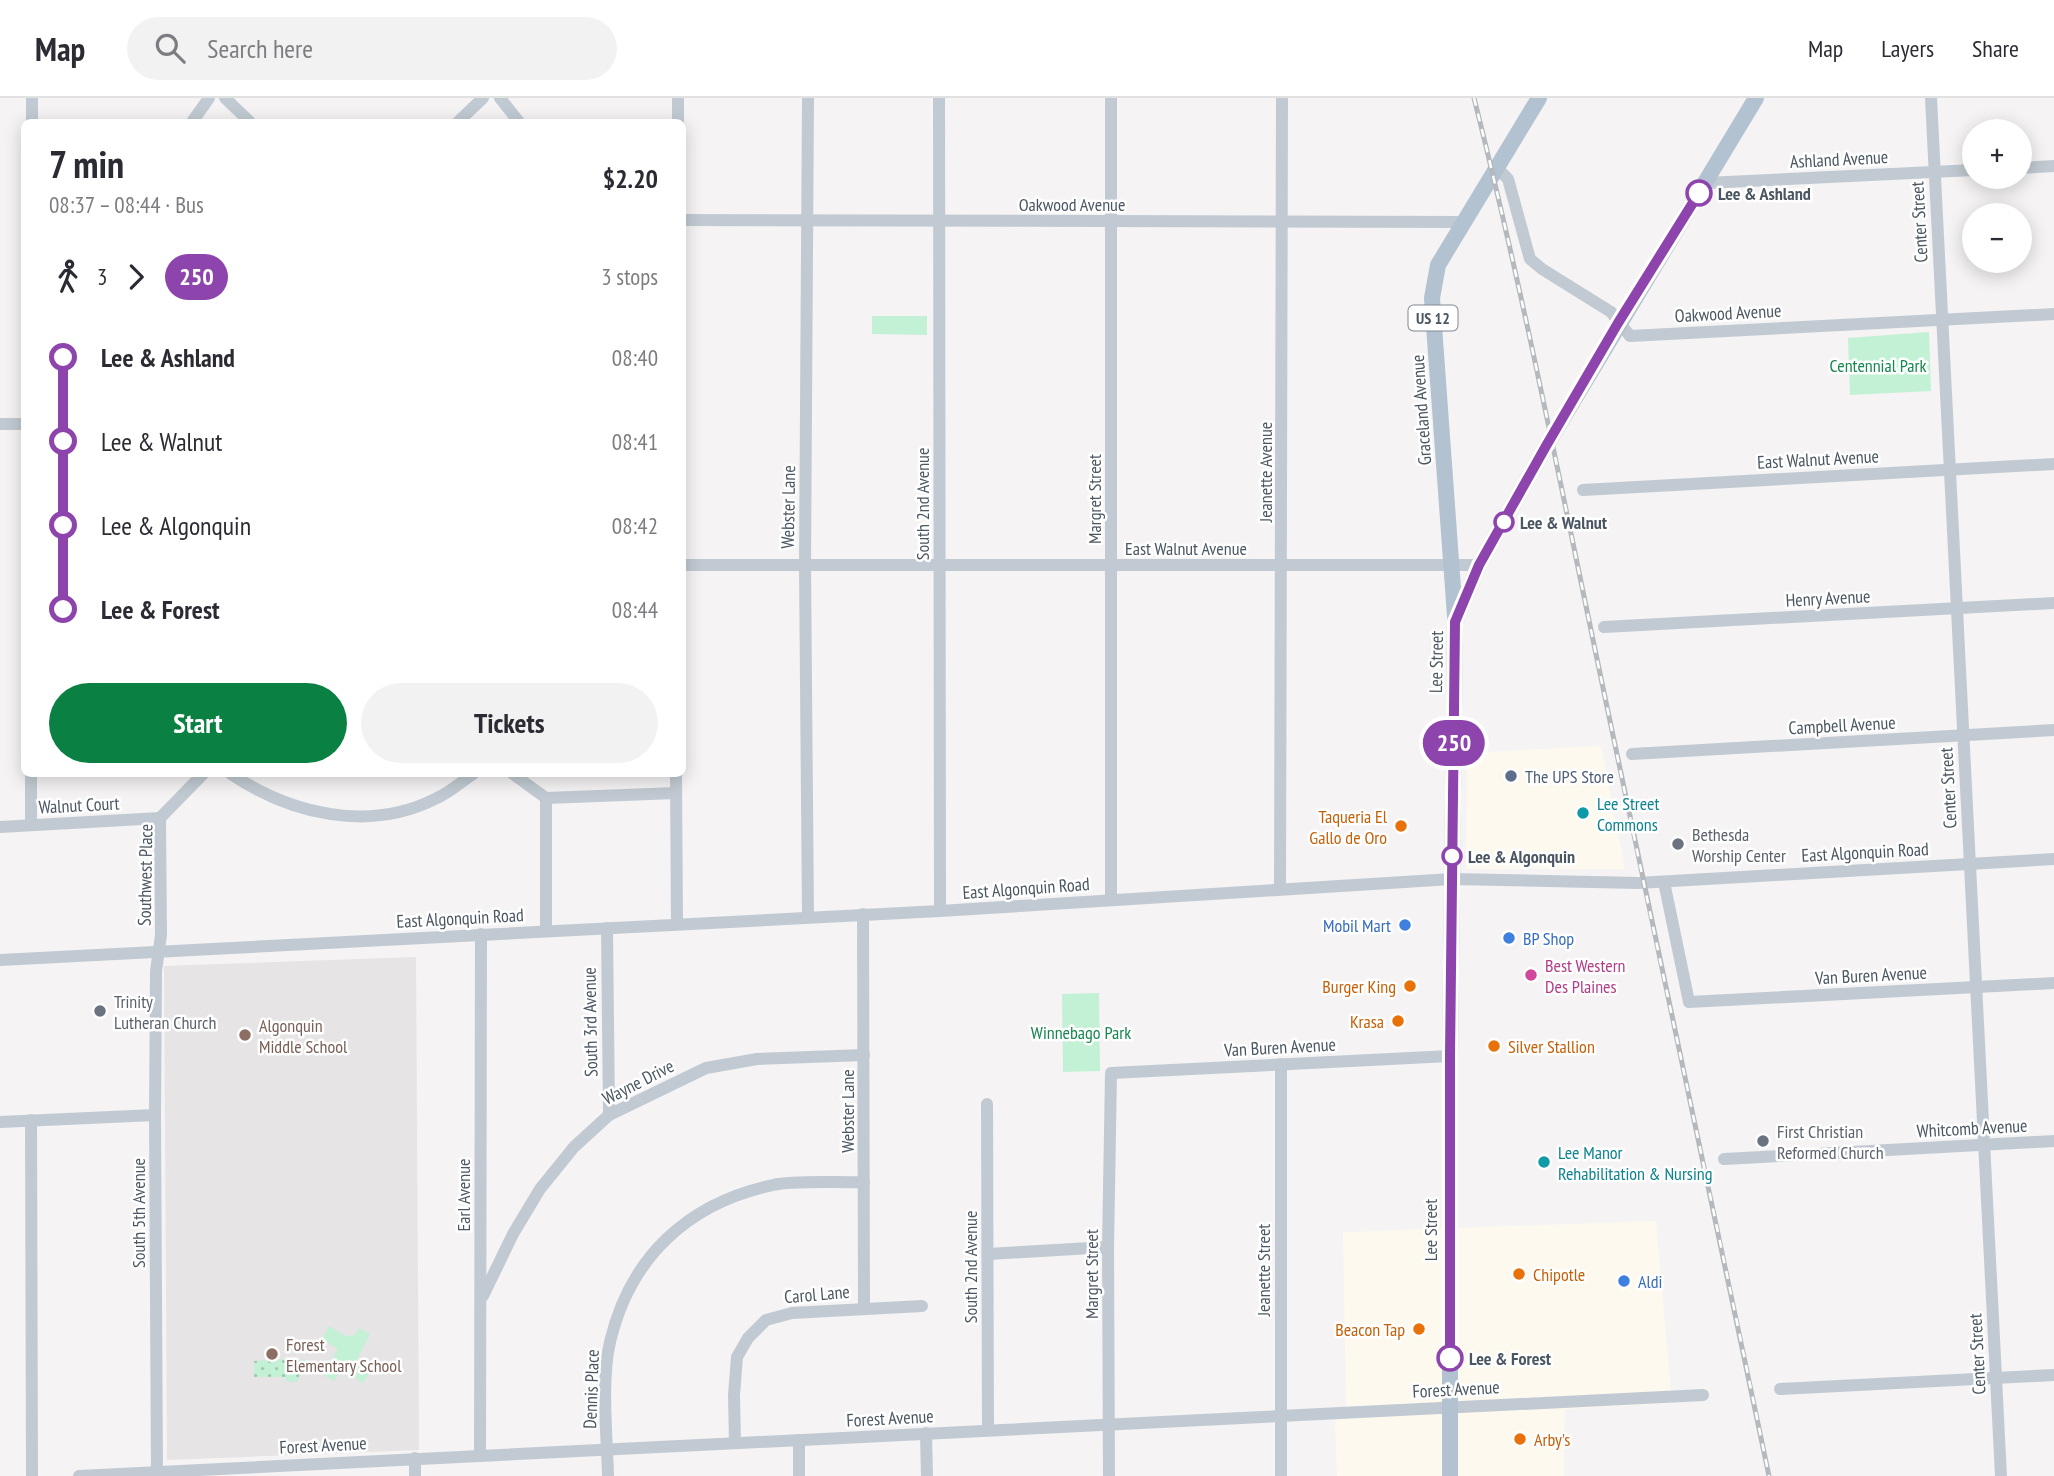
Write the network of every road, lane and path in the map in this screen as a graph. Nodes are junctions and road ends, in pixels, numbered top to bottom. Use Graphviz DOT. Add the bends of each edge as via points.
graph roads {
  1 [pos="32,98"];
  2 [pos="209,98"];
  3 [pos="225,98"];
  4 [pos="483,98"];
  5 [pos="500,98"];
  6 [pos="678,98"];
  7 [pos="808,98"];
  8 [pos="939,98"];
  9 [pos="1111,98"];
  10 [pos="1282,98"];
  11 [pos="1539,98"];
  12 [pos="1756,98"];
  13 [pos="1931,98"];
  14 [pos="32,119"];
  15 [pos="194,119"];
  16 [pos="247,119"];
  17 [pos="461,119"];
  18 [pos="517,119"];
  19 [pos="678,119"];
  20 [pos="2054,166"];
  21 [pos="2032,167"];
  22 [pos="1497,168"];
  23 [pos="1962,171"];
  24 [pos="1934,172"];
  25 [pos="1706,183"];
  26 [pos="686,220"];
  27 [pos="808,221"];
  28 [pos="1112,221"];
  29 [pos="1282,221"];
  30 [pos="940,222"];
  31 [pos="1462,222"];
  32 [pos="2054,314"];
  33 [pos="1941,320"];
  34 [pos="1618,323"];
  35 [pos="0,424"];
  36 [pos="21,424"];
  37 [pos="2054,464"];
  38 [pos="1949,469"];
  39 [pos="1583,490"];
  40 [pos="686,565"];
  41 [pos="804,565"];
  42 [pos="939,565"];
  43 [pos="1479,565"];
  44 [pos="1111,566"];
  45 [pos="1282,566"];
  46 [pos="1452,566"];
  47 [pos="2054,603"];
  48 [pos="1956,609"];
  49 [pos="1455,622"];
  50 [pos="1604,627"];
  51 [pos="2054,730"];
  52 [pos="1963,736"];
  53 [pos="1632,754"];
  54 [pos="31,777"];
  55 [pos="200,777"];
  56 [pos="236,777"];
  57 [pos="468,777"];
  58 [pos="517,777"];
  59 [pos="676,777"];
  60 [pos="676,793"];
  61 [pos="546,798"];
  62 [pos="160,818"];
  63 [pos="31,825"];
  64 [pos="0,827"];
  65 [pos="2054,859"];
  66 [pos="1969,864"];
  67 [pos="1452,879"];
  68 [pos="1664,882"];
  69 [pos="1280,888"];
  70 [pos="1111,900"];
  71 [pos="940,911"];
  72 [pos="863,914"];
  73 [pos="808,917"];
  74 [pos="677,924"];
  75 [pos="607,928"];
  76 [pos="546,931"];
  77 [pos="481,934"];
  78 [pos="159,950"];
  79 [pos="0,960"];
  80 [pos="2054,983"];
  81 [pos="1976,987"];
  82 [pos="864,1055"];
  83 [pos="1450,1056"];
  84 [pos="1281,1064"];
  85 [pos="1111,1073"];
  86 [pos="987,1104"];
  87 [pos="155,1115"];
  88 [pos="609,1115"];
  89 [pos="31,1120"];
  90 [pos="0,1122"];
  91 [pos="2054,1141"];
  92 [pos="1984,1145"];
  93 [pos="1724,1159"];
  94 [pos="864,1182"];
  95 [pos="1108,1247"];
  96 [pos="988,1254"];
  97 [pos="481,1300"];
  98 [pos="922,1306"];
  99 [pos="864,1308"];
  100 [pos="2054,1375"];
  101 [pos="1996,1378"];
  102 [pos="1780,1389"];
  103 [pos="1703,1395"];
  104 [pos="1449,1407"];
  105 [pos="1280,1415"];
  106 [pos="1109,1424"];
  107 [pos="988,1430"];
  108 [pos="926,1433"];
  109 [pos="799,1440"];
  110 [pos="735,1443"];
  111 [pos="607,1449"];
  112 [pos="480,1455"];
  113 [pos="415,1458"];
  114 [pos="287,1470"];
  115 [pos="157,1473"];
  116 [pos="32,1476"];
  117 [pos="79,1476"];
  118 [pos="415,1476"];
  119 [pos="608,1476"];
  120 [pos="799,1476"];
  121 [pos="927,1476"];
  122 [pos="1109,1476"];
  123 [pos="1281,1476"];
  124 [pos="1450,1476"];
  125 [pos="2001,1476"];
  1 -- 14 [label="street"];
  2 -- 15 [label="street"];
  3 -- 16 [label="street"];
  4 -- 17 [label="street"];
  5 -- 18 [label="street"];
  6 -- 19 [label="street"];
  7 -- 27 [label="street, Webster Lane"];
  8 -- 30 [label="street, South 2nd Avenue"];
  9 -- 28 [label="street, Margret Street"];
  10 -- 29 [label="street, Jeanette Avenue"];
  11 -- 22 [label="main road, Graceland Avenue / US 12"];
  12 -- 25 [label="main road, Lee Street / US 12"];
  13 -- 24 [label="street, Center Street"];
  20 -- 21 [label="street"];
  22 -- 31 [label="main road, Graceland Avenue / US 12"];
  22 -- 34 [label="street, Oakwood Avenue" via="1508,179 1530,260 1611,312"];
  23 -- 24 [label="street, Ashland Avenue"];
  24 -- 25 [label="street, Ashland Avenue"];
  24 -- 33 [label="street, Center Street"];
  25 -- 34 [label="main road, Lee Street / US 12"];
  26 -- 27 [label="street, Oakwood Avenue"];
  27 -- 30 [label="street, Oakwood Avenue"];
  27 -- 41 [label="street, Webster Lane"];
  28 -- 29 [label="street, Oakwood Avenue"];
  28 -- 30 [label="street, Oakwood Avenue"];
  28 -- 44 [label="street, Margret Street"];
  29 -- 31 [label="street, Oakwood Avenue"];
  29 -- 45 [label="street, Jeanette Avenue"];
  30 -- 42 [label="street, South 2nd Avenue"];
  31 -- 46 [label="main road, Graceland Avenue / US 12" via="1438,265 1432,298"];
  32 -- 33 [label="street, Oakwood Avenue"];
  33 -- 34 [label="street, Oakwood Avenue" via="1630,336"];
  33 -- 38 [label="street, Center Street"];
  34 -- 43 [label="main road, Lee Street / US 12"];
  35 -- 36 [label="street"];
  37 -- 38 [label="street, East Walnut Avenue"];
  38 -- 39 [label="street, East Walnut Avenue"];
  38 -- 48 [label="street, Center Street"];
  40 -- 41 [label="street, East Walnut Avenue"];
  41 -- 42 [label="street, East Walnut Avenue"];
  41 -- 73 [label="street, Webster Lane"];
  42 -- 44 [label="street, East Walnut Avenue"];
  42 -- 71 [label="street, South 2nd Avenue"];
  43 -- 46 [label="street, East Walnut Avenue"];
  43 -- 49 [label="main road, Lee Street / US 12"];
  44 -- 45 [label="street, East Walnut Avenue"];
  44 -- 70 [label="street, Margret Street"];
  45 -- 46 [label="street, East Walnut Avenue"];
  45 -- 69 [label="street, Jeanette Avenue"];
  46 -- 49 [label="main road, Graceland Avenue / US 12"];
  47 -- 48 [label="street, Henry Avenue"];
  48 -- 50 [label="street, Henry Avenue"];
  48 -- 52 [label="street, Center Street"];
  49 -- 67 [label="main road, Lee Street / US 12"];
  51 -- 52 [label="street, Campbell Avenue"];
  52 -- 53 [label="street, Campbell Avenue"];
  52 -- 66 [label="street, Center Street"];
  54 -- 63 [label="street"];
  55 -- 62 [label="street, Southwest Place"];
  56 -- 57 [label="street" via="305,810 362,816 414,807"];
  58 -- 61 [label="street"];
  59 -- 60 [label="street"];
  60 -- 61 [label="street"];
  60 -- 74 [label="street"];
  61 -- 76 [label="street"];
  62 -- 63 [label="street, Walnut Court"];
  62 -- 78 [label="street, Southwest Place"];
  63 -- 64 [label="street, Walnut Court"];
  65 -- 66 [label="street, East Algonquin Road"];
  66 -- 68 [label="street, East Algonquin Road"];
  66 -- 81 [label="street, Center Street"];
  67 -- 68 [label="street, East Algonquin Road"];
  67 -- 69 [label="street, East Algonquin Road"];
  67 -- 83 [label="main road, Lee Street / US 12"];
  68 -- 81 [label="street, Van Buren Avenue" via="1689,1002"];
  69 -- 70 [label="street, East Algonquin Road"];
  70 -- 71 [label="street, East Algonquin Road"];
  71 -- 72 [label="street, East Algonquin Road"];
  72 -- 73 [label="street, East Algonquin Road"];
  72 -- 82 [label="street, Webster Lane"];
  73 -- 74 [label="street, East Algonquin Road"];
  74 -- 75 [label="street, East Algonquin Road"];
  75 -- 76 [label="street, East Algonquin Road"];
  75 -- 88 [label="street, South 3rd Avenue"];
  76 -- 77 [label="street, East Algonquin Road"];
  77 -- 78 [label="street, East Algonquin Road"];
  77 -- 97 [label="street, Earl Avenue"];
  78 -- 79 [label="street, East Algonquin Road"];
  78 -- 87 [label="street, South 5th Avenue"];
  80 -- 81 [label="street, Van Buren Avenue"];
  81 -- 92 [label="street, Center Street"];
  82 -- 88 [label="street, Wayne Drive" via="757,1059 706,1068"];
  82 -- 94 [label="street, Webster Lane"];
  83 -- 84 [label="street, Van Buren Avenue"];
  83 -- 104 [label="main road, Lee Street / US 12"];
  84 -- 85 [label="street, Van Buren Avenue"];
  84 -- 105 [label="street, Jeanette Street"];
  85 -- 95 [label="street, Margret Street"];
  86 -- 96 [label="street, South 2nd Avenue"];
  87 -- 89 [label="street"];
  87 -- 115 [label="street, South 5th Avenue"];
  88 -- 97 [label="street, Wayne Drive" via="574,1147 540,1189"];
  89 -- 90 [label="street"];
  89 -- 116 [label="street"];
  91 -- 92 [label="street, Whitcomb Avenue"];
  92 -- 93 [label="street, Whitcomb Avenue"];
  92 -- 101 [label="street, Center Street"];
  94 -- 99 [label="street, Webster Lane"];
  94 -- 111 [label="street, Dennis Place" via="775,1184 714,1203 673,1231 644,1264 623,1301 609,1344"];
  95 -- 96 [label="street"];
  95 -- 106 [label="street, Margret Street"];
  96 -- 107 [label="street, South 2nd Avenue"];
  97 -- 112 [label="street, Earl Avenue"];
  98 -- 99 [label="street, Carol Lane"];
  99 -- 110 [label="street, Carol Lane" via="781,1314 755,1329 737,1357"];
  100 -- 101 [label="street"];
  101 -- 102 [label="street"];
  101 -- 125 [label="street, Center Street"];
  103 -- 104 [label="street, Forest Avenue"];
  104 -- 105 [label="street, Forest Avenue"];
  104 -- 124 [label="main road, Lee Street / US 12"];
  105 -- 106 [label="street, Forest Avenue"];
  105 -- 123 [label="street, Jeanette Street"];
  106 -- 107 [label="street, Forest Avenue"];
  106 -- 122 [label="street, Margret Street"];
  107 -- 108 [label="street, Forest Avenue"];
  108 -- 109 [label="street, Forest Avenue"];
  108 -- 121 [label="street"];
  109 -- 110 [label="street, Forest Avenue"];
  109 -- 120 [label="street"];
  110 -- 111 [label="street, Forest Avenue"];
  111 -- 112 [label="street, Forest Avenue"];
  111 -- 119 [label="street, Dennis Place"];
  112 -- 113 [label="street, Forest Avenue"];
  113 -- 114 [label="street, Forest Avenue"];
  113 -- 118 [label="street"];
  114 -- 115 [label="street, Forest Avenue"];
  115 -- 117 [label="street, Forest Avenue"];
}
